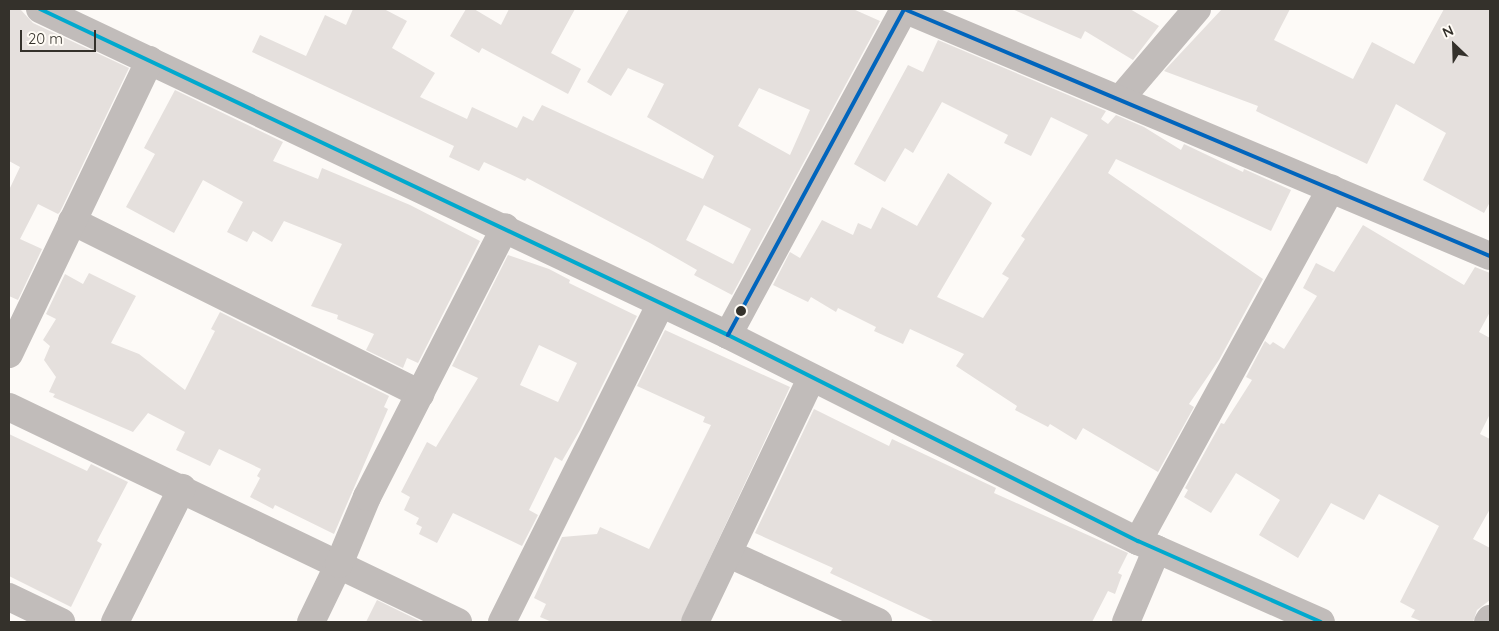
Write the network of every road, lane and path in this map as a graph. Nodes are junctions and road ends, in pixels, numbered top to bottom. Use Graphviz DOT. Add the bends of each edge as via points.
graph roads {
  1 [pos="40,9"];
  2 [pos="1197,9"];
  3 [pos="150,60"];
  4 [pos="1121,98"];
  5 [pos="1331,188"];
  6 [pos="72,221"];
  7 [pos="505,228"];
  8 [pos="1490,256"];
  9 [pos="661,303"];
  10 [pos="728,335"];
  11 [pos="9,354"];
  12 [pos="811,379"];
  13 [pos="420,394"];
  14 [pos="9,408"];
  15 [pos="182,488"];
  16 [pos="1148,545"];
  17 [pos="728,554"];
  18 [pos="339,564"];
  19 [pos="9,597"];
  20 [pos="1490,619"];
  21 [pos="61,622"];
  22 [pos="115,622"];
  23 [pos="310,622"];
  24 [pos="458,622"];
  25 [pos="502,622"];
  26 [pos="695,622"];
  27 [pos="878,622"];
  28 [pos="1126,622"];
  29 [pos="1320,622"];
  30 [pos="1488,622"];
  1 -- 3 [label="street"];
  2 -- 4 [label="street"];
  3 -- 6 [label="street"];
  3 -- 7 [label="street"];
  4 -- 5 [label="street"];
  4 -- 10 [label="street" via="904,9"];
  5 -- 8 [label="street"];
  5 -- 16 [label="street"];
  6 -- 11 [label="street"];
  6 -- 13 [label="street"];
  7 -- 9 [label="street"];
  7 -- 13 [label="street"];
  9 -- 10 [label="street"];
  9 -- 25 [label="street"];
  10 -- 12 [label="street"];
  12 -- 16 [label="street"];
  12 -- 17 [label="street"];
  13 -- 18 [label="street" via="367,497"];
  14 -- 15 [label="street"];
  15 -- 18 [label="street"];
  15 -- 22 [label="street"];
  16 -- 28 [label="street"];
  16 -- 29 [label="street"];
  17 -- 26 [label="street"];
  17 -- 27 [label="street"];
  18 -- 23 [label="street"];
  18 -- 24 [label="street"];
  19 -- 21 [label="street"];
  20 -- 30 [label="street"];
}
